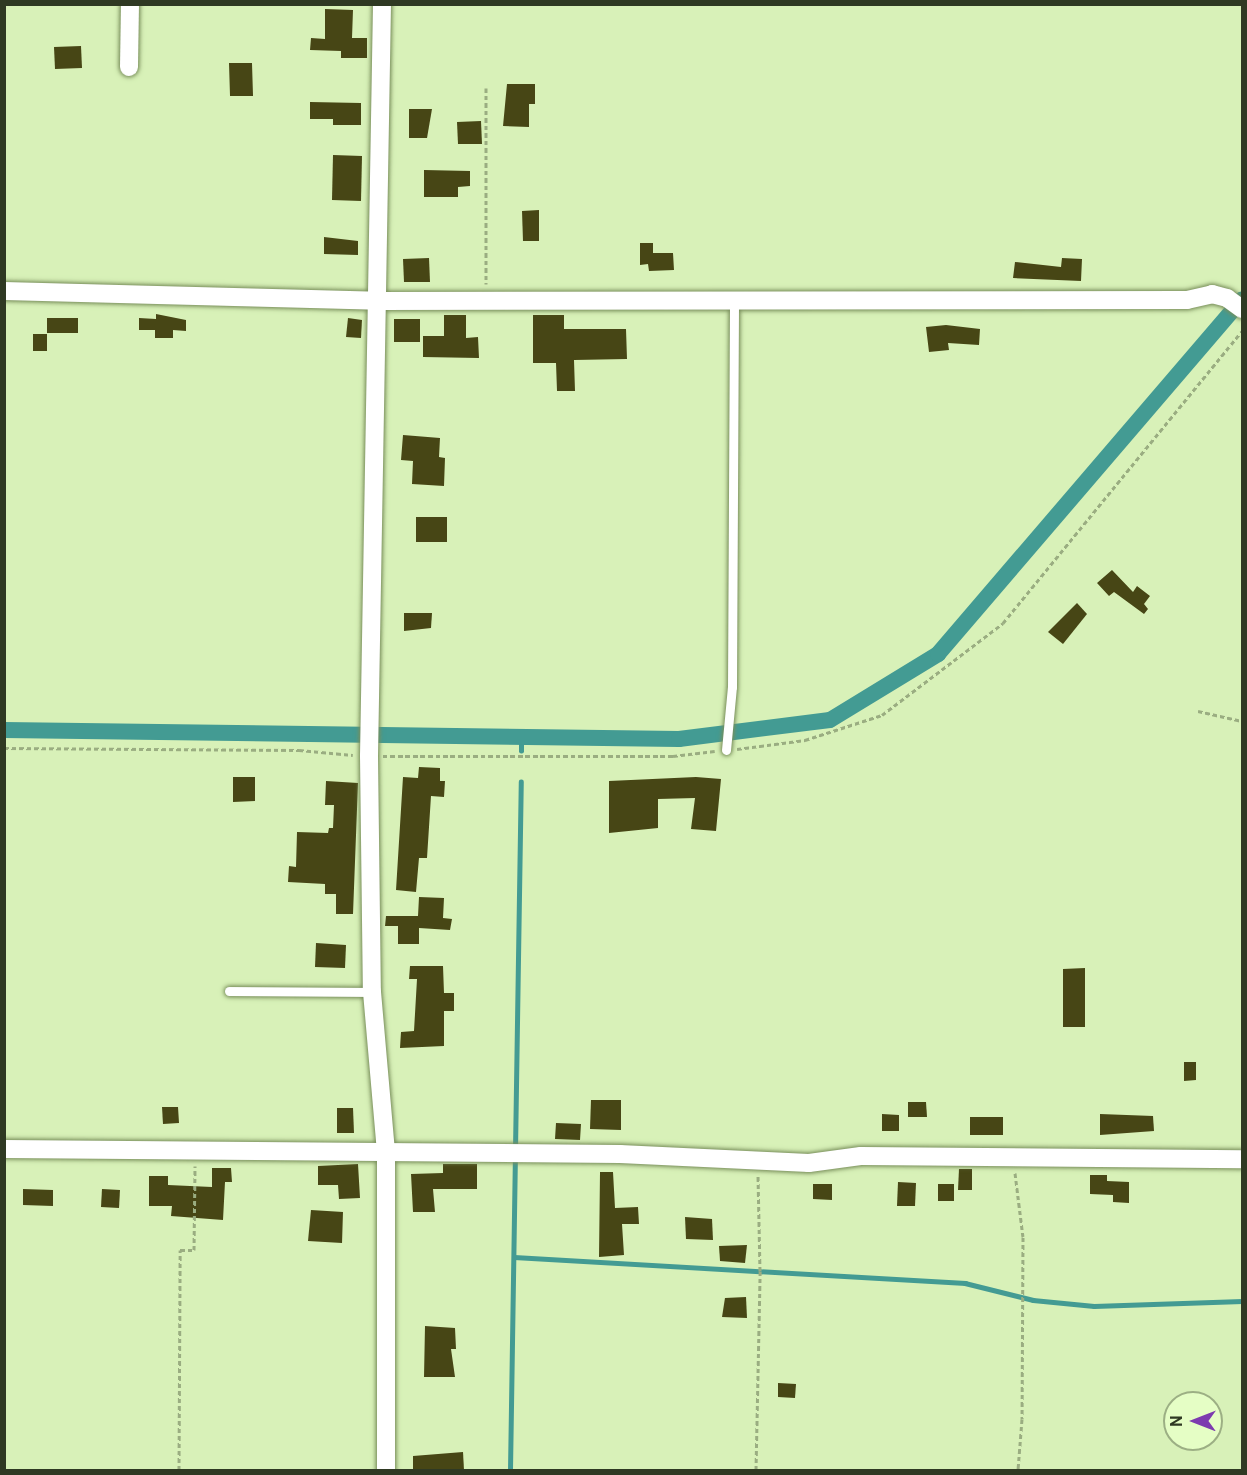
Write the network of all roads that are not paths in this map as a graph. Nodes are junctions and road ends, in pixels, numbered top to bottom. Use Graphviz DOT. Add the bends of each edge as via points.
graph roads {
  1 [pos="130,4"];
  2 [pos="382,4"];
  3 [pos="129,67"];
  4 [pos="4,291"];
  5 [pos="734,300"];
  6 [pos="378,301"];
  7 [pos="1242,309"];
  8 [pos="726,750"];
  9 [pos="229,991"];
  10 [pos="372,992"];
  11 [pos="4,1149"];
  12 [pos="386,1153"];
  13 [pos="1242,1159"];
  14 [pos="386,1470"];
  1 -- 3 [label="street"];
  2 -- 6 [label="street"];
  4 -- 6 [label="street"];
  5 -- 6 [label="street"];
  5 -- 7 [label="street" via="1187,300 1212,294 1227,298"];
  5 -- 8 [label="lane" via="732,687"];
  6 -- 10 [label="street" via="369,756"];
  9 -- 10 [label="lane"];
  10 -- 12 [label="street"];
  11 -- 12 [label="street"];
  12 -- 13 [label="street" via="809,1163 861,1156"];
  12 -- 14 [label="street"];
}
